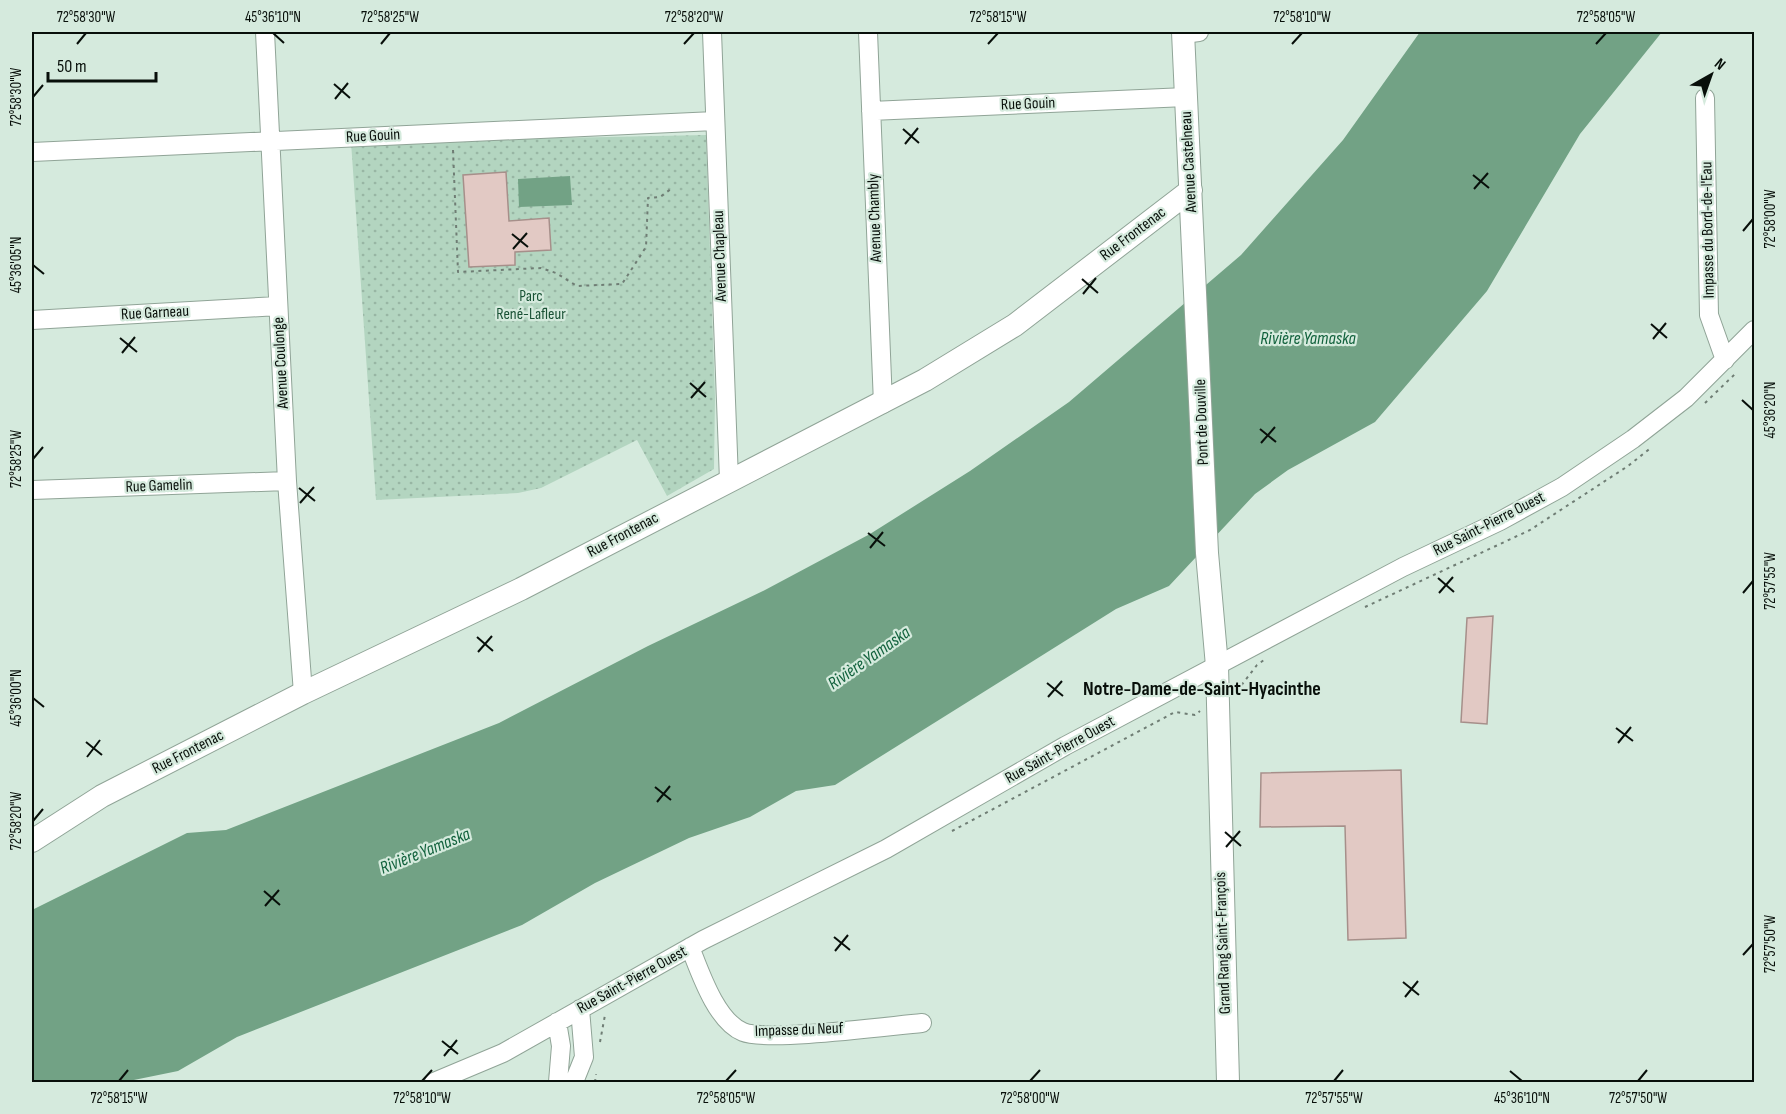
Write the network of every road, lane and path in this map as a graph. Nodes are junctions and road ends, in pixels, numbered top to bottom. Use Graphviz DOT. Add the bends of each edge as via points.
graph roads {
  1 [pos="265,32"];
  2 [pos="712,32"];
  3 [pos="868,32"];
  4 [pos="1188,32"];
  5 [pos="1186,98"];
  6 [pos="1705,98"];
  7 [pos="871,111"];
  8 [pos="715,121"];
  9 [pos="453,133"];
  10 [pos="270,141"];
  11 [pos="32,152"];
  12 [pos="671,189"];
  13 [pos="1191,190"];
  14 [pos="1196,292"];
  15 [pos="278,306"];
  16 [pos="32,320"];
  17 [pos="1755,330"];
  18 [pos="1732,365"];
  19 [pos="883,404"];
  20 [pos="1701,407"];
  21 [pos="1655,444"];
  22 [pos="729,480"];
  23 [pos="287,481"];
  24 [pos="32,490"];
  25 [pos="1207,553"];
  26 [pos="1356,611"];
  27 [pos="1265,659"];
  28 [pos="1217,666"];
  29 [pos="303,693"];
  30 [pos="1217,702"];
  31 [pos="947,834"];
  32 [pos="32,841"];
  33 [pos="690,947"];
  34 [pos="580,1009"];
  35 [pos="606,1012"];
  36 [pos="557,1022"];
  37 [pos="921,1023"];
  38 [pos="434,1083"];
  39 [pos="558,1083"];
  40 [pos="574,1083"];
  41 [pos="1228,1083"];
  1 -- 10 [label="street, Avenue Coulonge"];
  2 -- 8 [label="street, Avenue Chapleau"];
  3 -- 7 [label="street, Avenue Chambly"];
  4 -- 5 [label="main road, Avenue Castelneau"];
  5 -- 7 [label="street, Rue Gouin"];
  5 -- 13 [label="main road, Avenue Castelneau"];
  6 -- 18 [label="street, Impasse du Bord-de-l'Eau" via="1709,315"];
  7 -- 19 [label="street, Avenue Chambly"];
  8 -- 9 [label="street, Rue Gouin"];
  8 -- 22 [label="street, Avenue Chapleau"];
  9 -- 10 [label="street, Rue Gouin"];
  9 -- 12 [label="path" via="458,272 541,268 577,286 622,284 646,247 648,198 660,197"];
  10 -- 11 [label="street, Rue Gouin"];
  10 -- 15 [label="street, Avenue Coulonge"];
  13 -- 14 [label="main road, Avenue Castelneau"];
  13 -- 19 [label="main road, Rue Frontenac" via="1015,325"];
  14 -- 25 [label="main road, Pont de Douville"];
  15 -- 16 [label="street, Rue Garneau"];
  15 -- 23 [label="street, Avenue Coulonge"];
  17 -- 18 [label="street, Rue Saint-Pierre Ouest"];
  18 -- 20 [label="path"];
  18 -- 28 [label="street, Rue Saint-Pierre Ouest" via="1562,487"];
  19 -- 22 [label="main road, Rue Frontenac"];
  21 -- 26 [label="path" via="1530,530"];
  22 -- 29 [label="main road, Rue Frontenac" via="521,590"];
  23 -- 24 [label="street, Rue Gamelin"];
  23 -- 29 [label="street, Avenue Coulonge"];
  25 -- 28 [label="main road, Grand Rang Saint-François"];
  27 -- 30 [label="path" via="1239,691"];
  28 -- 30 [label="main road, Grand Rang Saint-François"];
  28 -- 33 [label="street, Rue Saint-Pierre Ouest" via="1065,746 886,849"];
  29 -- 32 [label="main road, Rue Frontenac" via="102,796"];
  30 -- 31 [label="path" via="1195,715 1175,712"];
  30 -- 41 [label="main road, Grand Rang Saint-François"];
  33 -- 34 [label="street, Rue Saint-Pierre Ouest"];
  33 -- 37 [label="street, Impasse du Neuf" via="724,1017 743,1032 781,1034"];
  34 -- 35 [label="path"];
  34 -- 36 [label="street, Rue Saint-Pierre Ouest"];
  34 -- 40 [label="street" via="584,1057"];
  36 -- 38 [label="street, Rue Saint-Pierre Ouest" via="503,1053"];
  36 -- 39 [label="street" via="561,1046"];
}
